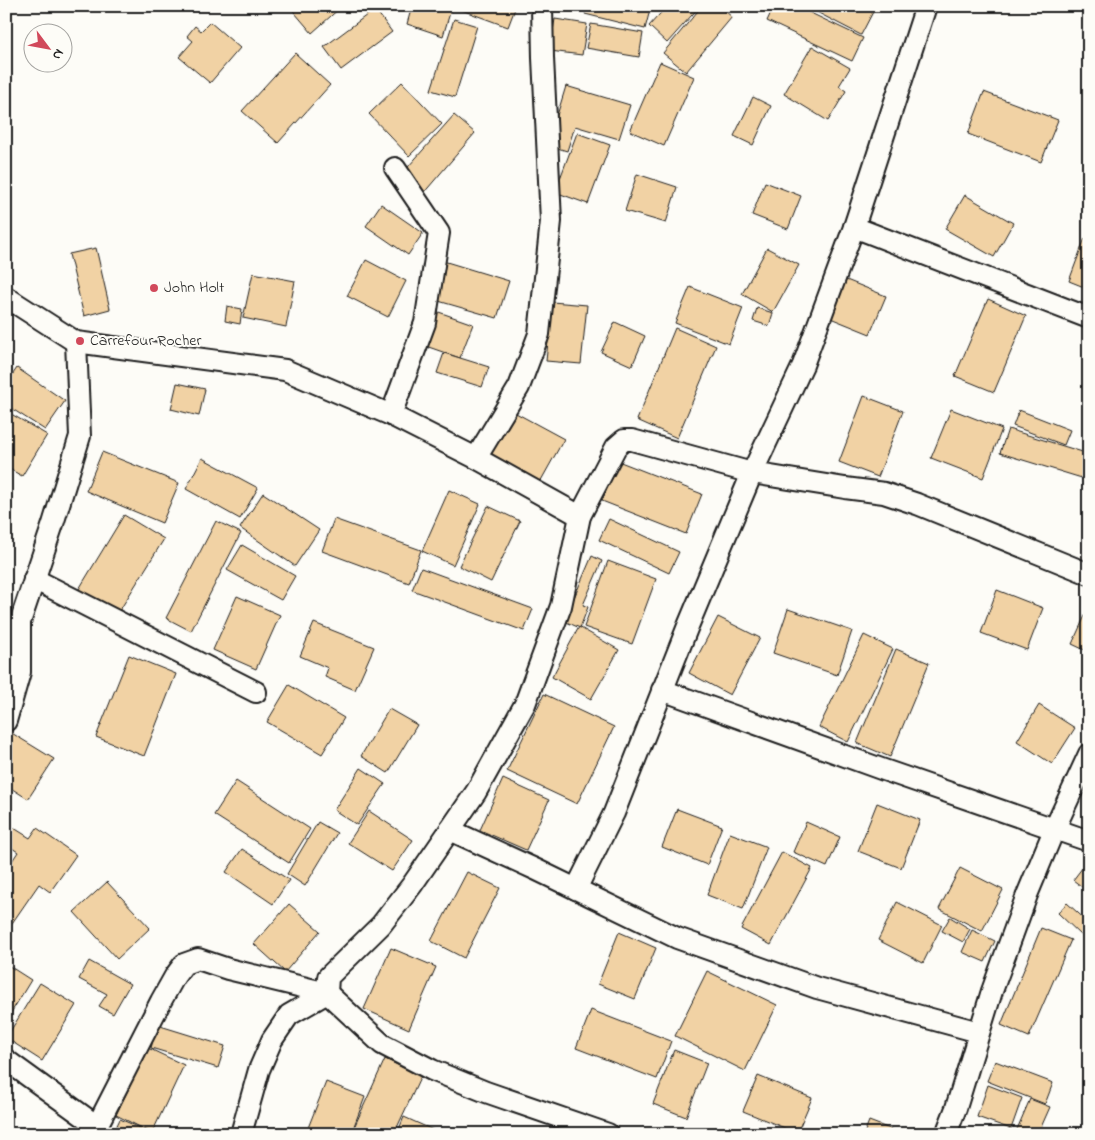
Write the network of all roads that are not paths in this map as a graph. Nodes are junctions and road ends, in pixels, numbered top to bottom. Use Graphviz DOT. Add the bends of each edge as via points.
graph roads {
  1 [pos="542,6"];
  2 [pos="926,6"];
  3 [pos="395,168"];
  4 [pos="854,227"];
  5 [pos="6,297"];
  6 [pos="1089,318"];
  7 [pos="76,342"];
  8 [pos="391,415"];
  9 [pos="476,458"];
  10 [pos="752,473"];
  11 [pos="580,516"];
  12 [pos="1089,574"];
  13 [pos="34,579"];
  14 [pos="662,690"];
  15 [pos="256,692"];
  16 [pos="6,721"];
  17 [pos="1089,754"];
  18 [pos="450,830"];
  19 [pos="1054,830"];
  20 [pos="1089,841"];
  21 [pos="576,889"];
  22 [pos="327,994"];
  23 [pos="979,1032"];
  24 [pos="6,1060"];
  25 [pos="96,1130"];
  26 [pos="241,1134"];
  27 [pos="608,1134"];
  28 [pos="946,1134"];
  1 -- 9 [label="street" via="551,221 539,334 519,387"];
  2 -- 4 [label="street"];
  3 -- 8 [label="street" via="439,234 425,323"];
  4 -- 6 [label="street"];
  4 -- 10 [label="street" via="803,365"];
  5 -- 7 [label="street"];
  7 -- 8 [label="street" via="285,370"];
  7 -- 13 [label="street" via="80,436"];
  8 -- 9 [label="street"];
  9 -- 11 [label="street"];
  10 -- 11 [label="street" via="624,440 616,447"];
  10 -- 12 [label="street" via="884,493"];
  10 -- 14 [label="street"];
  11 -- 18 [label="street" via="562,606 525,704 476,792"];
  13 -- 15 [label="street"];
  13 -- 16 [label="street" via="20,622 20,672"];
  14 -- 19 [label="street"];
  14 -- 21 [label="street" via="614,813"];
  17 -- 19 [label="street"];
  18 -- 21 [label="street"];
  18 -- 22 [label="street" via="381,925 328,977"];
  19 -- 20 [label="street"];
  19 -- 23 [label="street" via="1021,911"];
  21 -- 23 [label="street" via="677,938 817,988"];
  22 -- 25 [label="street" via="228,969 198,958 184,964 160,1001"];
  22 -- 26 [label="street" via="289,1015 272,1040 259,1070"];
  22 -- 27 [label="street" via="382,1044 432,1070"];
  23 -- 28 [label="street"];
  24 -- 25 [label="street"];
}
